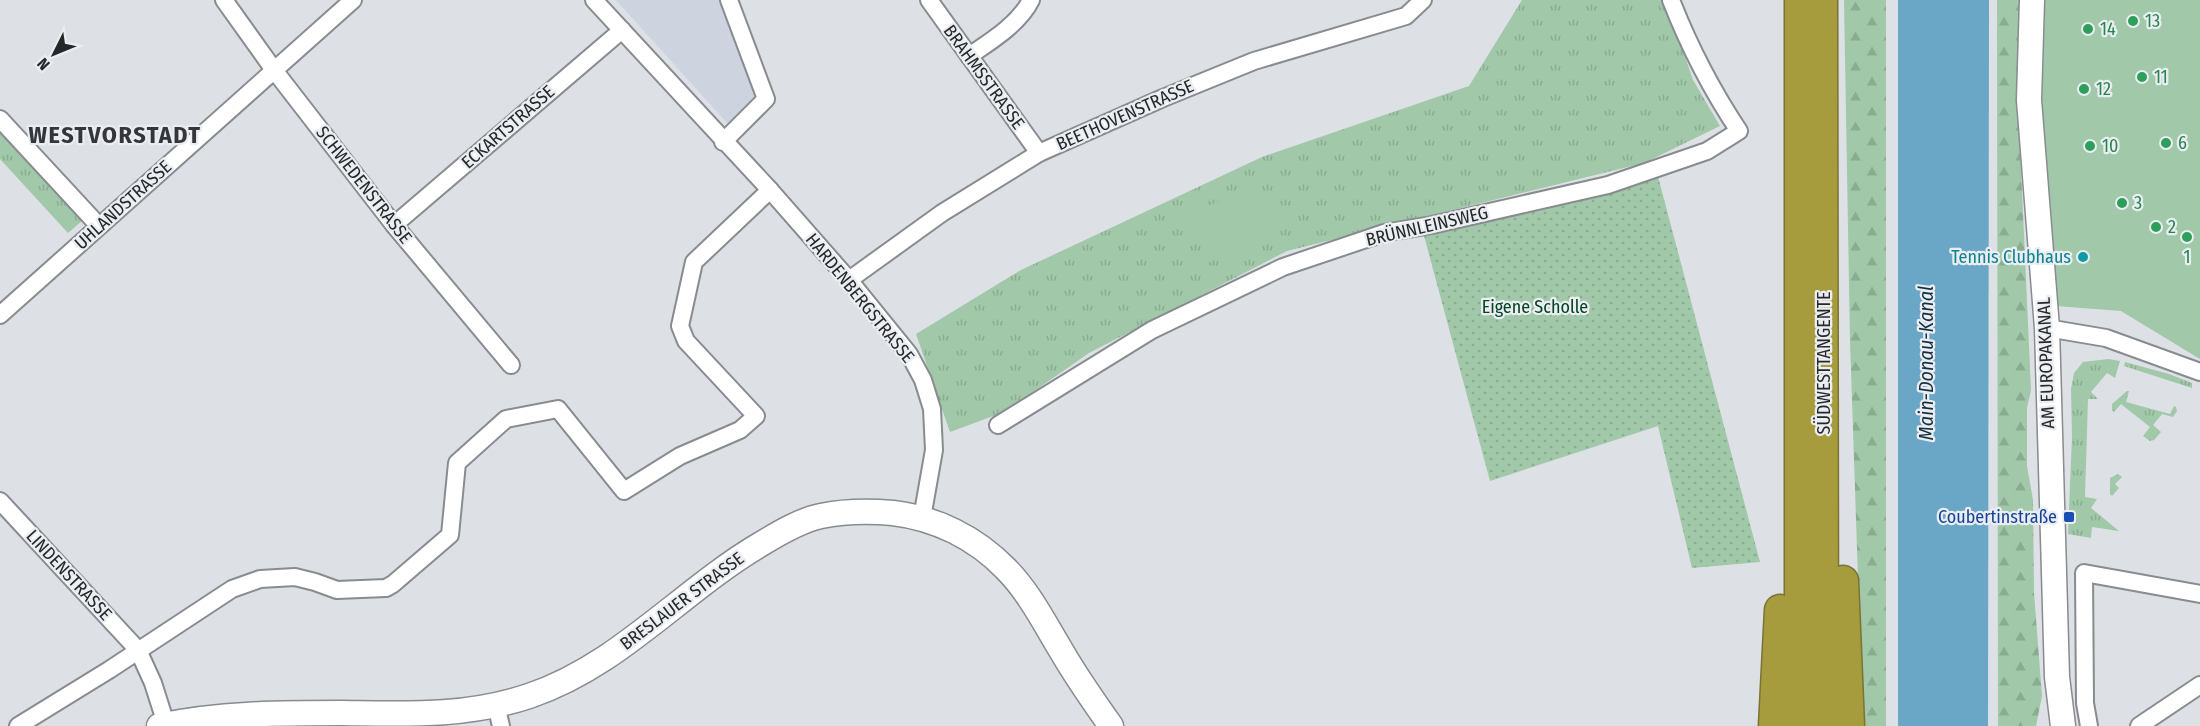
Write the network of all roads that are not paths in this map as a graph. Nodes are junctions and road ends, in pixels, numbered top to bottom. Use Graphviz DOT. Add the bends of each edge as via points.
graph roads {
  1 [pos="224,0"];
  2 [pos="353,0"];
  3 [pos="594,0"];
  4 [pos="729,0"];
  5 [pos="929,0"];
  6 [pos="1031,0"];
  7 [pos="1423,0"];
  8 [pos="1671,0"];
  9 [pos="1800,0"];
  10 [pos="1822,0"];
  11 [pos="2032,0"];
  12 [pos="622,30"];
  13 [pos="969,56"];
  14 [pos="274,70"];
  15 [pos="0,119"];
  16 [pos="723,142"];
  17 [pos="1039,153"];
  18 [pos="770,190"];
  19 [pos="393,225"];
  20 [pos="99,226"];
  21 [pos="849,280"];
  22 [pos="0,315"];
  23 [pos="2047,328"];
  24 [pos="511,365"];
  25 [pos="2200,372"];
  26 [pos="1824,378"];
  27 [pos="998,425"];
  28 [pos="1800,444"];
  29 [pos="0,501"];
  30 [pos="922,518"];
  31 [pos="2200,594"];
  32 [pos="138,651"];
  33 [pos="2200,685"];
  34 [pos="499,715"];
  35 [pos="162,725"];
  36 [pos="18,726"];
  37 [pos="1111,726"];
  38 [pos="1774,726"];
  39 [pos="1800,726"];
  40 [pos="1823,726"];
  41 [pos="1849,726"];
  42 [pos="2063,726"];
  43 [pos="2089,726"];
  44 [pos="2139,726"];
  1 -- 14 [label="street, SCHWEDENSTRASSE"];
  2 -- 14 [label="street, UHLANDSTRASSE"];
  3 -- 12 [label="street, HARDENBERGSTRASSE"];
  4 -- 16 [label="street" via="766,99"];
  5 -- 13 [label="street, BRAHMSSTRASSE"];
  6 -- 13 [label="street" via="1004,30"];
  7 -- 17 [label="street, BEETHOVENSTRASSE" via="1406,16 1254,61"];
  8 -- 27 [label="street, BRÜNNLEINSWEG" via="1716,97 1739,131 1707,151 1608,185 1384,233 1282,267 1152,330"];
  9 -- 28 [label="highway, SÜDWESTTANGENTE"];
  10 -- 26 [label="highway, SÜDWESTTANGENTE"];
  11 -- 23 [label="main road, AM EUROPAKANAL" via="2029,100"];
  12 -- 16 [label="street, HARDENBERGSTRASSE"];
  12 -- 19 [label="street, ECKARTSTRASSE"];
  13 -- 17 [label="street, BRAHMSSTRASSE"];
  14 -- 19 [label="street, SCHWEDENSTRASSE"];
  14 -- 20 [label="street, UHLANDSTRASSE"];
  15 -- 20 [label="street"];
  16 -- 18 [label="street, HARDENBERGSTRASSE"];
  17 -- 21 [label="street, BEETHOVENSTRASSE" via="942,213"];
  18 -- 21 [label="street, HARDENBERGSTRASSE"];
  18 -- 32 [label="street" via="694,262 680,326 686,341 756,416 740,430 680,456 624,490 558,409 506,419 457,463 450,535 393,584 386,588 337,590 296,577 261,579 232,589"];
  19 -- 24 [label="street, SCHWEDENSTRASSE"];
  20 -- 22 [label="street, UHLANDSTRASSE"];
  21 -- 30 [label="street, HARDENBERGSTRASSE" via="909,354 932,409 934,450"];
  23 -- 25 [label="street" via="2106,338"];
  23 -- 42 [label="main road, AM EUROPAKANAL" via="2056,666"];
  26 -- 40 [label="highway, SÜDWESTTANGENTE"];
  26 -- 41 [label="highway" via="1838,461"];
  28 -- 38 [label="highway" via="1784,528"];
  28 -- 39 [label="highway, SÜDWESTTANGENTE"];
  29 -- 32 [label="street, LINDENSTRASSE"];
  30 -- 34 [label="main road, BRESLAUER STRASSE" via="868,511 820,516 776,534 731,561 603,660"];
  30 -- 37 [label="main road, BRESLAUER STRASSE" via="952,529 1007,570 1030,599"];
  31 -- 43 [label="street" via="2084,573 2085,703"];
  32 -- 35 [label="street, LINDENSTRASSE" via="153,683"];
  32 -- 36 [label="street"];
  33 -- 44 [label="street"];
  34 -- 35 [label="main road, BRESLAUER STRASSE" via="253,714"];
}
